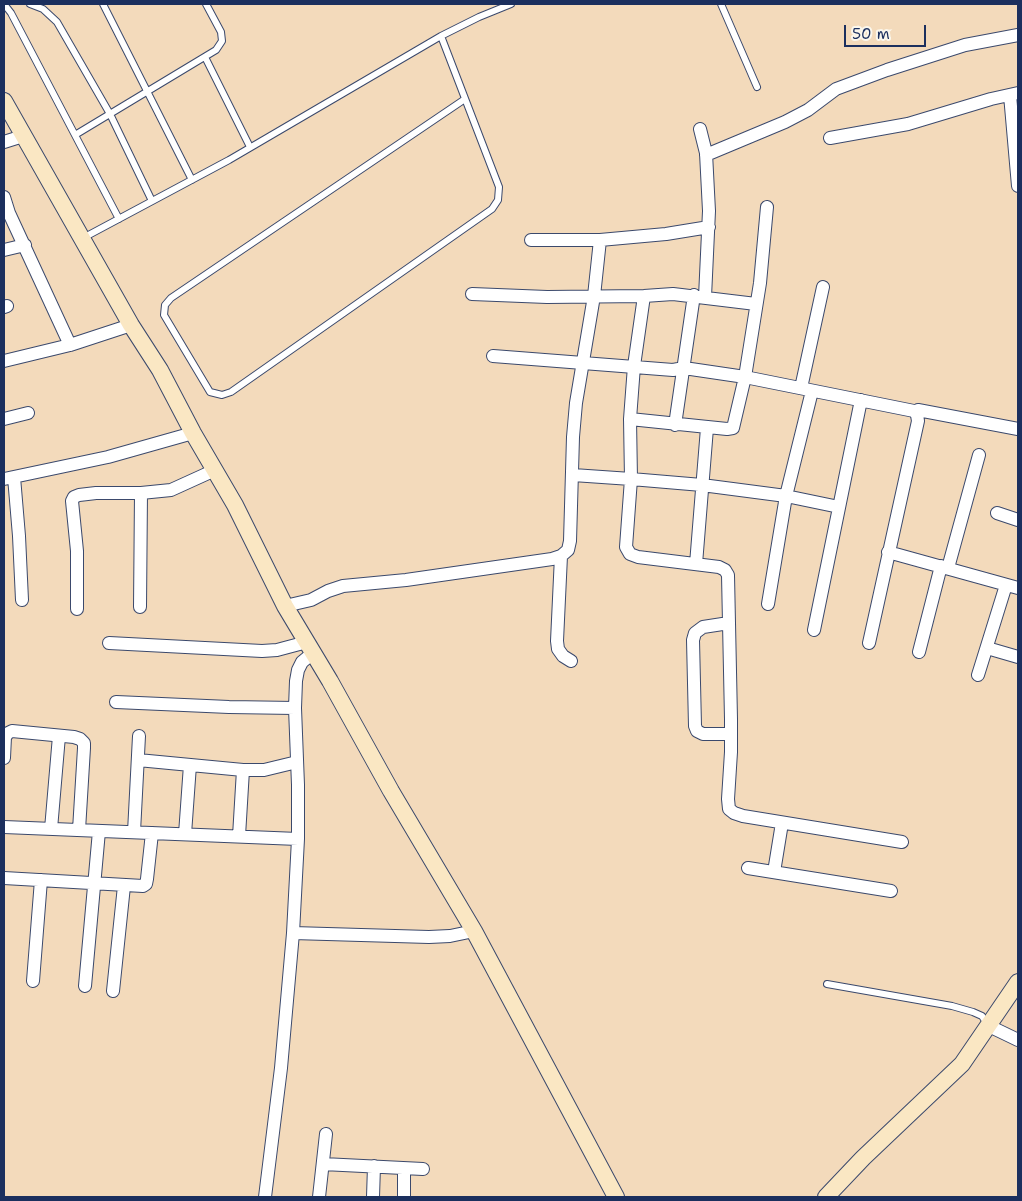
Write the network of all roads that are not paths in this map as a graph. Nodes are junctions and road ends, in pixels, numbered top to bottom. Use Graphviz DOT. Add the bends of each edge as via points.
graph roads {
  1 [pos="4,4"];
  2 [pos="8,4"];
  3 [pos="30,4"];
  4 [pos="103,4"];
  5 [pos="206,4"];
  6 [pos="512,4"];
  7 [pos="721,4"];
  8 [pos="39,5"];
  9 [pos="1018,35"];
  10 [pos="441,36"];
  11 [pos="206,56"];
  12 [pos="757,87"];
  13 [pos="148,91"];
  14 [pos="1014,94"];
  15 [pos="465,99"];
  16 [pos="4,101"];
  17 [pos="110,114"];
  18 [pos="700,129"];
  19 [pos="75,135"];
  20 [pos="24,136"];
  21 [pos="830,138"];
  22 [pos="4,142"];
  23 [pos="250,147"];
  24 [pos="706,155"];
  25 [pos="192,180"];
  26 [pos="1018,186"];
  27 [pos="4,197"];
  28 [pos="152,201"];
  29 [pos="767,207"];
  30 [pos="119,219"];
  31 [pos="709,227"];
  32 [pos="83,239"];
  33 [pos="531,240"];
  34 [pos="600,240"];
  35 [pos="25,245"];
  36 [pos="4,250"];
  37 [pos="823,287"];
  38 [pos="472,294"];
  39 [pos="594,296"];
  40 [pos="644,296"];
  41 [pos="699,296"];
  42 [pos="756,304"];
  43 [pos="131,325"];
  44 [pos="70,345"];
  45 [pos="493,356"];
  46 [pos="4,361"];
  47 [pos="583,364"];
  48 [pos="634,366"];
  49 [pos="684,368"];
  50 [pos="745,377"];
  51 [pos="806,390"];
  52 [pos="861,400"];
  53 [pos="918,410"];
  54 [pos="28,413"];
  55 [pos="4,419"];
  56 [pos="630,419"];
  57 [pos="675,425"];
  58 [pos="707,428"];
  59 [pos="1018,429"];
  60 [pos="193,433"];
  61 [pos="979,455"];
  62 [pos="215,470"];
  63 [pos="573,476"];
  64 [pos="9,478"];
  65 [pos="631,478"];
  66 [pos="702,486"];
  67 [pos="141,493"];
  68 [pos="786,496"];
  69 [pos="839,506"];
  70 [pos="997,514"];
  71 [pos="1018,520"];
  72 [pos="888,552"];
  73 [pos="561,556"];
  74 [pos="696,564"];
  75 [pos="945,567"];
  76 [pos="1012,586"];
  77 [pos="22,600"];
  78 [pos="768,604"];
  79 [pos="285,606"];
  80 [pos="140,607"];
  81 [pos="77,609"];
  82 [pos="729,623"];
  83 [pos="814,630"];
  84 [pos="109,643"];
  85 [pos="868,643"];
  86 [pos="310,648"];
  87 [pos="987,648"];
  88 [pos="919,652"];
  89 [pos="1018,658"];
  90 [pos="571,661"];
  91 [pos="978,675"];
  92 [pos="116,702"];
  93 [pos="295,708"];
  94 [pos="731,734"];
  95 [pos="59,736"];
  96 [pos="139,736"];
  97 [pos="4,758"];
  98 [pos="138,760"];
  99 [pos="297,762"];
  100 [pos="190,765"];
  101 [pos="243,770"];
  102 [pos="782,823"];
  103 [pos="4,827"];
  104 [pos="51,829"];
  105 [pos="79,830"];
  106 [pos="98,831"];
  107 [pos="134,832"];
  108 [pos="152,833"];
  109 [pos="185,834"];
  110 [pos="239,836"];
  111 [pos="298,839"];
  112 [pos="902,842"];
  113 [pos="748,868"];
  114 [pos="774,872"];
  115 [pos="4,878"];
  116 [pos="41,880"];
  117 [pos="94,884"];
  118 [pos="124,886"];
  119 [pos="891,891"];
  120 [pos="474,931"];
  121 [pos="293,933"];
  122 [pos="33,981"];
  123 [pos="1018,982"];
  124 [pos="827,984"];
  125 [pos="85,986"];
  126 [pos="113,991"];
  127 [pos="989,1026"];
  128 [pos="1018,1040"];
  129 [pos="326,1134"];
  130 [pos="323,1164"];
  131 [pos="374,1166"];
  132 [pos="404,1169"];
  133 [pos="424,1169"];
  134 [pos="265,1197"];
  135 [pos="319,1197"];
  136 [pos="373,1197"];
  137 [pos="404,1197"];
  138 [pos="616,1197"];
  139 [pos="826,1197"];
  1 -- 2 [label="lane"];
  1 -- 19 [label="lane"];
  3 -- 8 [label="lane"];
  4 -- 13 [label="lane"];
  5 -- 11 [label="lane" via="221,32 222,41"];
  6 -- 10 [label="lane" via="478,16"];
  7 -- 12 [label="lane"];
  8 -- 17 [label="lane" via="57,22"];
  9 -- 24 [label="street" via="964,46 836,88 808,110 785,122"];
  10 -- 15 [label="lane"];
  10 -- 23 [label="lane"];
  11 -- 13 [label="lane"];
  11 -- 23 [label="lane"];
  13 -- 17 [label="lane"];
  13 -- 25 [label="lane"];
  14 -- 21 [label="street" via="908,124"];
  14 -- 26 [label="street"];
  15 -- 15 [label="lane" via="171,298 165,305 164,315 210,392 222,395 231,392 492,209 498,200 499,187"];
  16 -- 20 [label="street"];
  17 -- 19 [label="lane"];
  17 -- 28 [label="lane"];
  18 -- 24 [label="street"];
  19 -- 30 [label="lane"];
  20 -- 22 [label="street"];
  20 -- 32 [label="street"];
  23 -- 25 [label="lane"];
  24 -- 31 [label="street"];
  25 -- 28 [label="lane"];
  27 -- 35 [label="street"];
  28 -- 30 [label="lane"];
  29 -- 42 [label="street"];
  30 -- 32 [label="lane"];
  31 -- 34 [label="street"];
  31 -- 41 [label="street"];
  32 -- 43 [label="street"];
  33 -- 34 [label="street"];
  34 -- 39 [label="street"];
  35 -- 36 [label="street"];
  35 -- 44 [label="street"];
  37 -- 51 [label="street"];
  38 -- 39 [label="street"];
  39 -- 40 [label="street"];
  39 -- 47 [label="street"];
  40 -- 41 [label="street"];
  40 -- 48 [label="street"];
  41 -- 42 [label="street"];
  41 -- 49 [label="street"];
  42 -- 50 [label="street"];
  43 -- 44 [label="street"];
  43 -- 60 [label="street" via="160,370"];
  44 -- 46 [label="street"];
  45 -- 47 [label="street"];
  47 -- 48 [label="street"];
  47 -- 63 [label="street" via="573,438"];
  48 -- 49 [label="street"];
  48 -- 56 [label="street"];
  49 -- 50 [label="street"];
  49 -- 57 [label="street"];
  50 -- 51 [label="street"];
  50 -- 58 [label="street" via="733,428"];
  51 -- 52 [label="street"];
  51 -- 68 [label="street"];
  52 -- 69 [label="street"];
  52 -- 72 [label="street" via="914,411 917,415"];
  53 -- 59 [label="street"];
  54 -- 55 [label="street"];
  56 -- 57 [label="street"];
  56 -- 65 [label="street"];
  57 -- 58 [label="street"];
  58 -- 66 [label="street"];
  60 -- 62 [label="street"];
  60 -- 64 [label="street" via="108,457"];
  61 -- 75 [label="street"];
  62 -- 67 [label="street" via="171,490"];
  62 -- 79 [label="street"];
  63 -- 65 [label="street"];
  63 -- 73 [label="street" via="570,541 568,550"];
  64 -- 77 [label="street" via="19,536"];
  65 -- 66 [label="street"];
  65 -- 74 [label="street" via="626,538 630,554"];
  66 -- 68 [label="street"];
  66 -- 74 [label="street"];
  67 -- 80 [label="street"];
  67 -- 81 [label="street" via="96,493 74,497"];
  68 -- 69 [label="street"];
  68 -- 78 [label="street"];
  69 -- 83 [label="street"];
  70 -- 71 [label="street"];
  72 -- 75 [label="street"];
  72 -- 85 [label="street"];
  73 -- 79 [label="street" via="343,586 311,600"];
  73 -- 90 [label="street" via="557,641 558,649"];
  74 -- 82 [label="street" via="719,567 728,575"];
  75 -- 76 [label="street"];
  75 -- 88 [label="street"];
  76 -- 87 [label="street"];
  79 -- 86 [label="street"];
  82 -- 94 [label="street"];
  82 -- 94 [label="street" via="703,627 695,633 693,640 697,731"];
  84 -- 86 [label="street" via="262,651"];
  86 -- 93 [label="street" via="298,670"];
  86 -- 120 [label="street"];
  87 -- 89 [label="street"];
  87 -- 91 [label="street"];
  92 -- 93 [label="street"];
  93 -- 99 [label="street"];
  94 -- 102 [label="street" via="729,809 743,816"];
  95 -- 97 [label="street" via="12,731 5,737"];
  95 -- 104 [label="street"];
  95 -- 105 [label="street" via="74,737 84,743"];
  96 -- 98 [label="street"];
  98 -- 100 [label="street"];
  98 -- 107 [label="street"];
  99 -- 101 [label="street" via="264,770"];
  99 -- 111 [label="street"];
  100 -- 101 [label="street"];
  100 -- 109 [label="street"];
  101 -- 110 [label="street"];
  102 -- 112 [label="street"];
  102 -- 114 [label="street"];
  103 -- 104 [label="street"];
  104 -- 105 [label="street"];
  105 -- 106 [label="street"];
  106 -- 107 [label="street"];
  106 -- 117 [label="street"];
  107 -- 108 [label="street"];
  108 -- 109 [label="street"];
  108 -- 118 [label="street" via="146,884"];
  109 -- 110 [label="street"];
  110 -- 111 [label="street"];
  111 -- 121 [label="street"];
  113 -- 114 [label="street"];
  114 -- 119 [label="street"];
  115 -- 116 [label="street"];
  116 -- 117 [label="street"];
  116 -- 122 [label="street"];
  117 -- 118 [label="street"];
  117 -- 125 [label="street"];
  118 -- 126 [label="street"];
  120 -- 121 [label="street" via="430,937"];
  120 -- 138 [label="street"];
  121 -- 134 [label="street"];
  123 -- 127 [label="street"];
  124 -- 127 [label="lane" via="952,1006 982,1016"];
  127 -- 128 [label="street"];
  127 -- 139 [label="street" via="962,1064"];
  129 -- 130 [label="street"];
  130 -- 131 [label="street"];
  130 -- 135 [label="street"];
  131 -- 132 [label="street"];
  131 -- 136 [label="street"];
  132 -- 133 [label="street"];
  132 -- 137 [label="street"];
}
